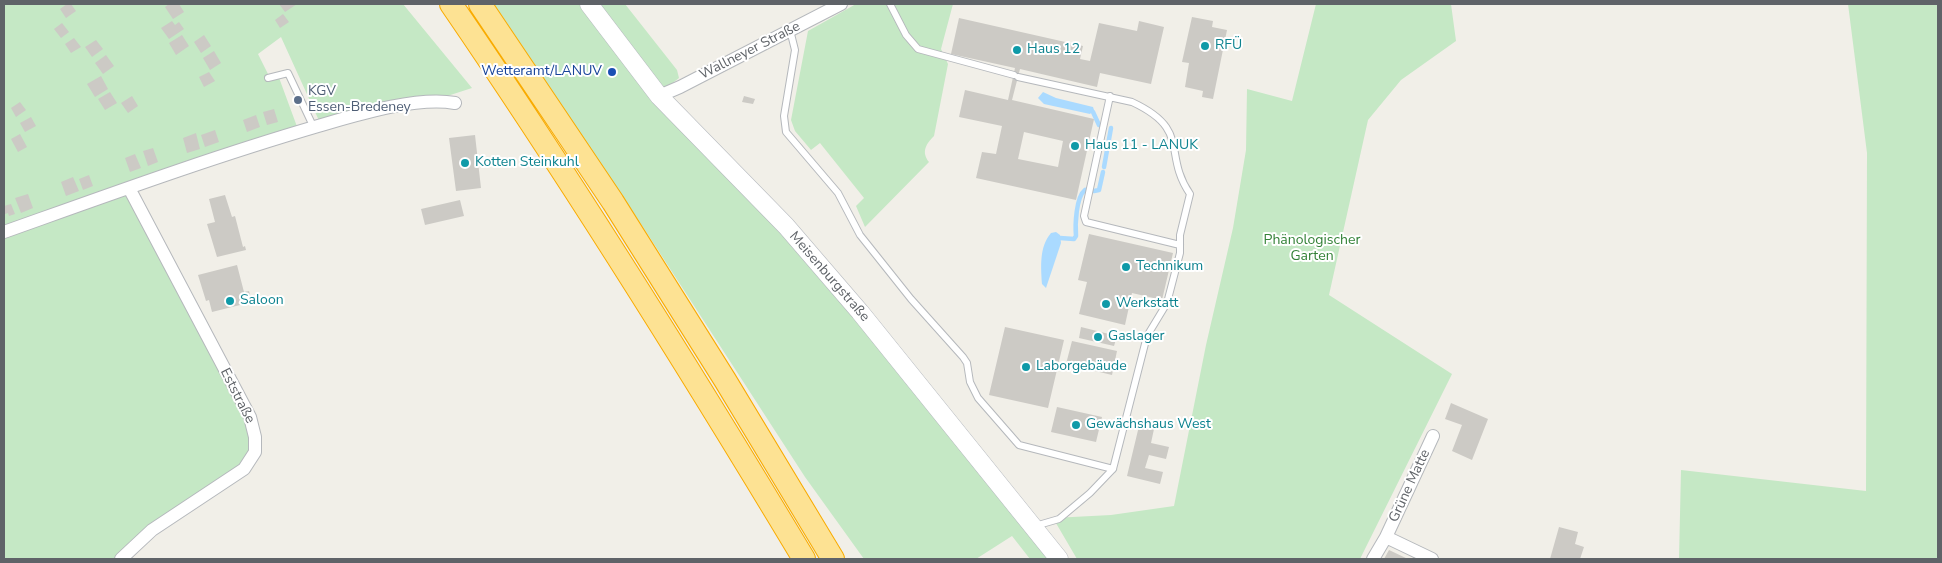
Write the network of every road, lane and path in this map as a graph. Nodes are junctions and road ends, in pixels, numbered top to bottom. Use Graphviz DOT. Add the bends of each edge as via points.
graph roads {
  1 [pos="451,4"];
  2 [pos="480,4"];
  3 [pos="589,4"];
  4 [pos="841,4"];
  5 [pos="890,4"];
  6 [pos="790,30"];
  7 [pos="268,78"];
  8 [pos="658,96"];
  9 [pos="1110,96"];
  10 [pos="455,103"];
  11 [pos="314,128"];
  12 [pos="129,188"];
  13 [pos="4,232"];
  14 [pos="1180,245"];
  15 [pos="1433,436"];
  16 [pos="1113,469"];
  17 [pos="1034,527"];
  18 [pos="1386,536"];
  19 [pos="120,559"];
  20 [pos="804,559"];
  21 [pos="833,559"];
  22 [pos="1059,559"];
  23 [pos="1372,559"];
  24 [pos="1432,559"];
  1 -- 20 [label="highway" via="587,207"];
  2 -- 21 [label="highway" via="618,210"];
  3 -- 8 [label="main road, Meisenburgstraße"];
  4 -- 6 [label="street, Wallneyer Straße"];
  5 -- 9 [label="lane" via="906,36 918,49 1016,76"];
  6 -- 8 [label="street, Wallneyer Straße"];
  6 -- 16 [label="lane" via="795,50 784,116 786,132 838,194 865,242 968,363 970,382 978,398 1019,445"];
  7 -- 11 [label="lane" via="288,73"];
  8 -- 17 [label="main road, Meisenburgstraße" via="786,226"];
  9 -- 14 [label="lane" via="1146,108 1170,131 1180,180 1190,194"];
  9 -- 14 [label="lane" via="1084,216 1086,222"];
  10 -- 11 [label="street" via="438,100 359,114"];
  11 -- 12 [label="street"];
  12 -- 13 [label="street"];
  12 -- 19 [label="street, Eststraße" via="250,416 255,452 244,469 152,530"];
  14 -- 16 [label="lane" via="1167,303 1147,336"];
  15 -- 18 [label="street, Grüne Matte"];
  16 -- 17 [label="lane" via="1059,519"];
  17 -- 22 [label="main road, Meisenburgstraße"];
  18 -- 23 [label="street, Grüne Matte"];
  18 -- 24 [label="street, Grüne Matte"];
}
